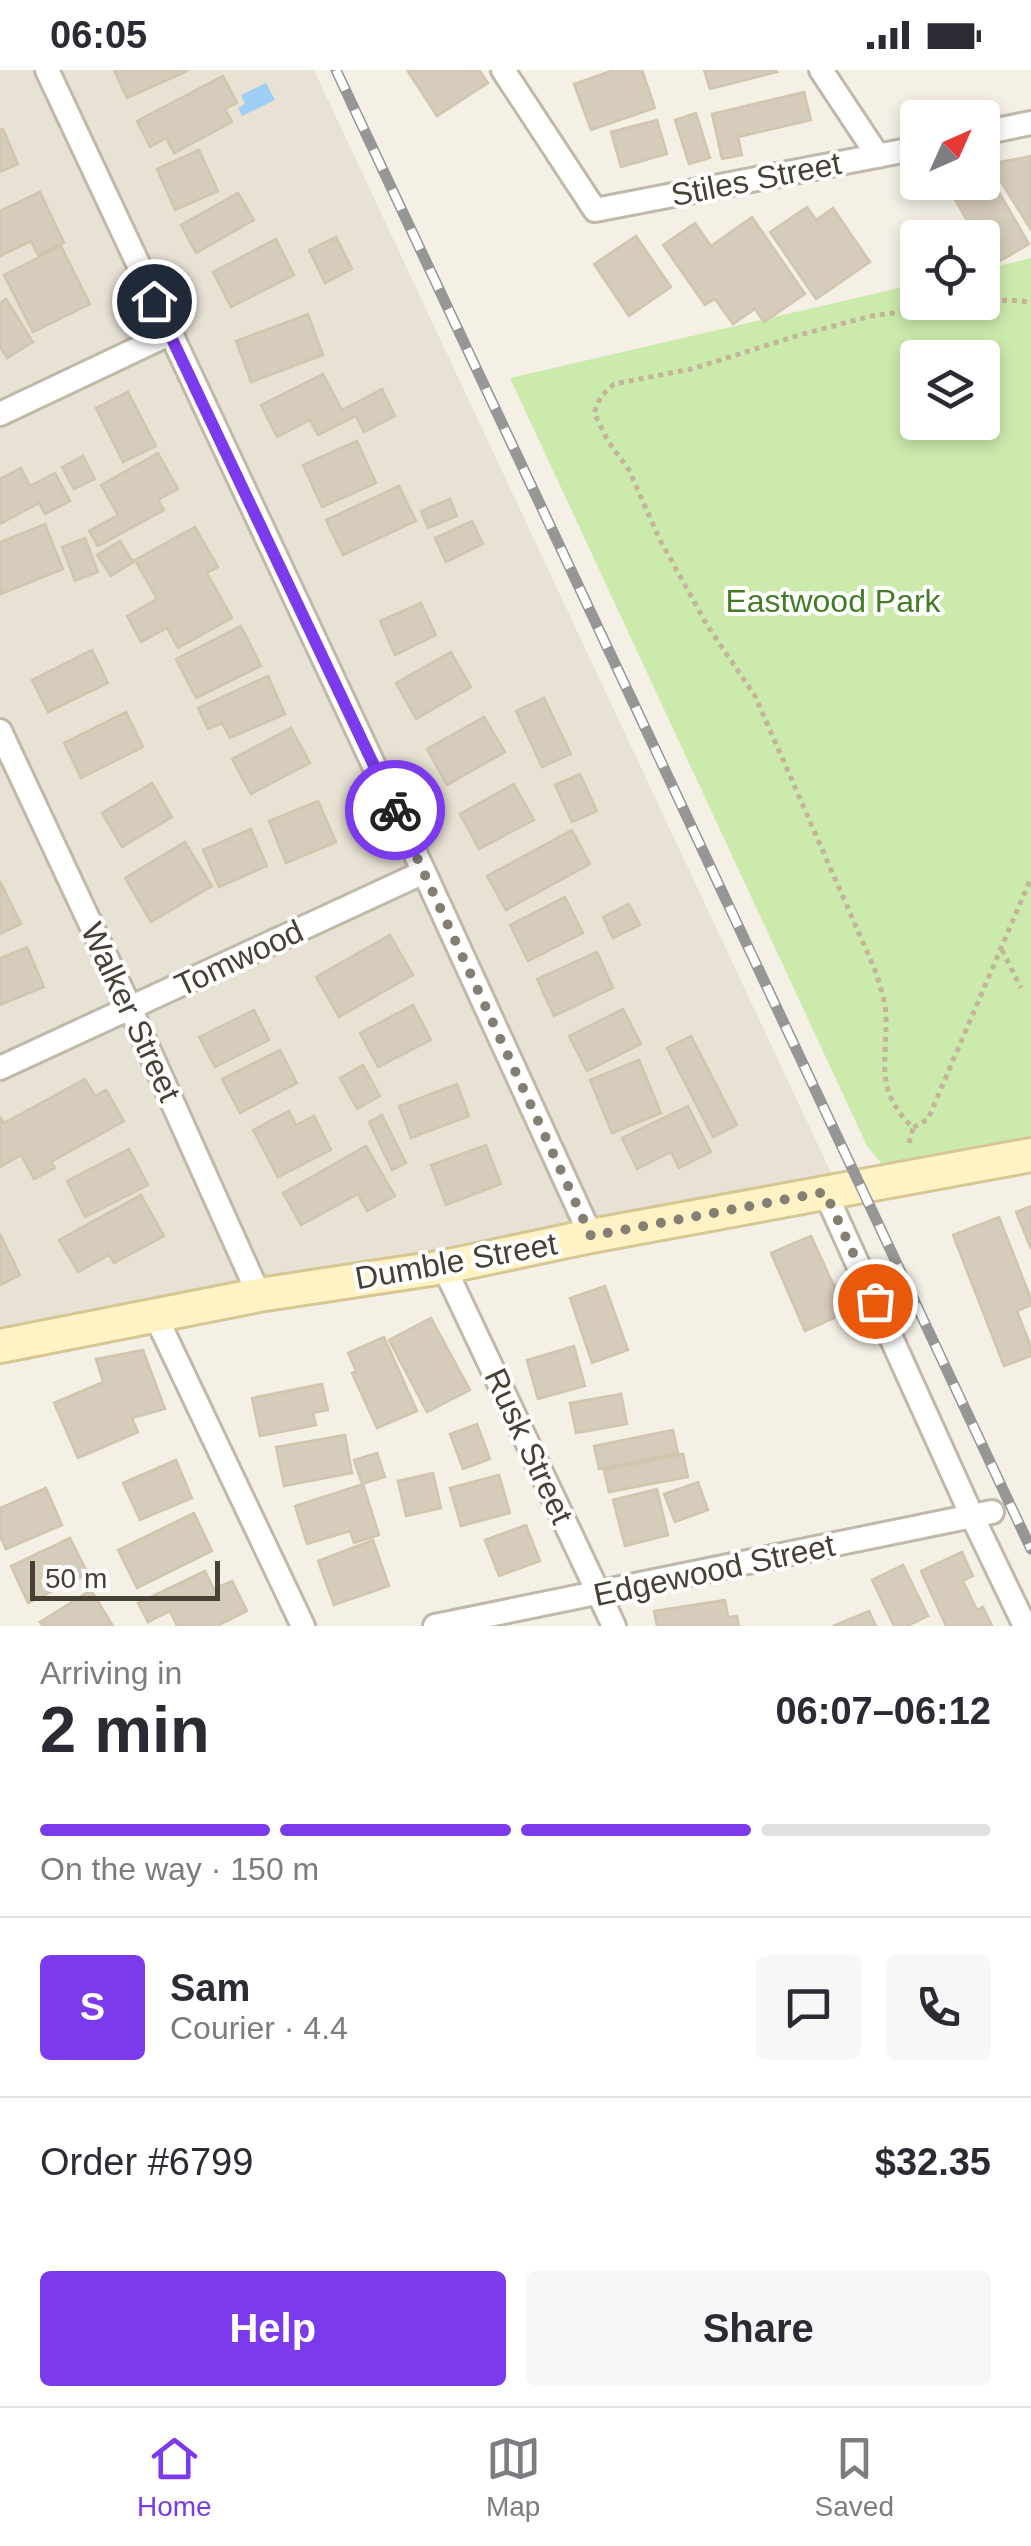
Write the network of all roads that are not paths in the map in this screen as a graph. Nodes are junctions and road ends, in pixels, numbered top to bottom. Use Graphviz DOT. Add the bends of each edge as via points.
graph roads {
  1 [pos="46,70"];
  2 [pos="502,70"];
  3 [pos="821,70"];
  4 [pos="1031,123"];
  5 [pos="1000,130"];
  6 [pos="900,152"];
  7 [pos="878,156"];
  8 [pos="169,334"];
  9 [pos="0,414"];
  10 [pos="0,730"];
  11 [pos="424,872"];
  12 [pos="130,1008"];
  13 [pos="0,1068"];
  14 [pos="1031,1154"];
  15 [pos="825,1192"];
  16 [pos="591,1236"];
  17 [pos="444,1267"];
  18 [pos="258,1295"];
  19 [pos="156,1315"];
  20 [pos="0,1346"];
  21 [pos="982,1514"];
  22 [pos="600,1594"];
  23 [pos="303,1626"];
  24 [pos="435,1626"];
  25 [pos="614,1626"];
  26 [pos="1026,1626"];
  1 -- 8 [label="street"];
  2 -- 7 [label="street, Stiles Street" via="595,210"];
  3 -- 7 [label="street"];
  4 -- 5 [label="street"];
  6 -- 7 [label="street, Stiles Street"];
  8 -- 9 [label="street"];
  8 -- 11 [label="street"];
  10 -- 12 [label="street, Walker Street"];
  11 -- 12 [label="street, Tomwood"];
  11 -- 16 [label="street"];
  12 -- 13 [label="street, Tomwood"];
  12 -- 18 [label="street, Walker Street"];
  14 -- 15 [label="street, Dumble Street"];
  15 -- 16 [label="street, Dumble Street"];
  15 -- 21 [label="street"];
  16 -- 17 [label="street, Dumble Street"];
  17 -- 18 [label="street, Dumble Street"];
  17 -- 22 [label="street, Rusk Street"];
  18 -- 19 [label="street, Dumble Street"];
  19 -- 20 [label="street, Dumble Street"];
  19 -- 23 [label="street"];
  21 -- 22 [label="street, Edgewood Street"];
  21 -- 26 [label="street"];
  22 -- 24 [label="street, Edgewood Street"];
  22 -- 25 [label="street, Rusk Street"];
}
